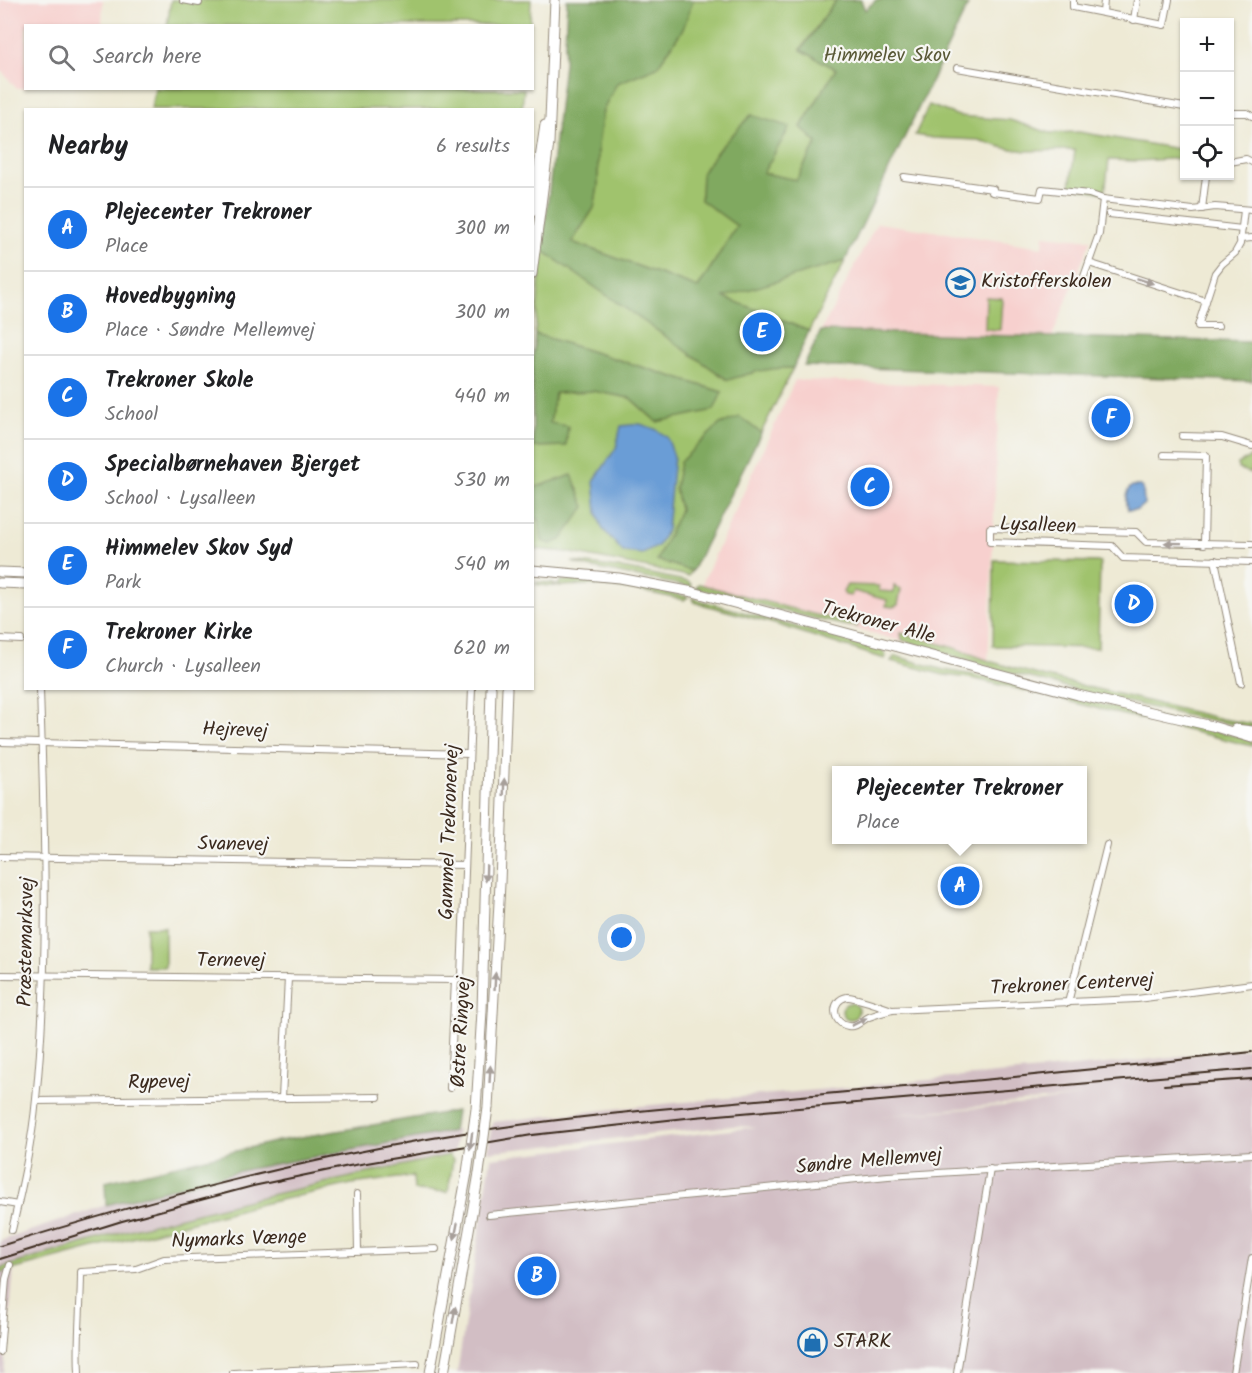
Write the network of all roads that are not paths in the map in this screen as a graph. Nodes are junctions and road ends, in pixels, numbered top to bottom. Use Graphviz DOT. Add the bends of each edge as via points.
graph roads {
  1 [pos="183,0"];
  2 [pos="555,0"];
  3 [pos="1073,0"];
  4 [pos="1104,0"];
  5 [pos="1137,0"];
  6 [pos="1169,0"];
  7 [pos="199,3"];
  8 [pos="1103,14"];
  9 [pos="1134,20"];
  10 [pos="957,68"];
  11 [pos="550,90"];
  12 [pos="1180,106"];
  13 [pos="1234,112"];
  14 [pos="1252,116"];
  15 [pos="1234,161"];
  16 [pos="1252,162"];
  17 [pos="904,177"];
  18 [pos="1206,180"];
  19 [pos="534,198"];
  20 [pos="1103,199"];
  21 [pos="1202,209"];
  22 [pos="1244,210"];
  23 [pos="1252,210"];
  24 [pos="1109,214"];
  25 [pos="1242,229"];
  26 [pos="1252,238"];
  27 [pos="1240,239"];
  28 [pos="535,241"];
  29 [pos="1089,263"];
  30 [pos="1081,285"];
  31 [pos="1206,301"];
  32 [pos="1218,326"];
  33 [pos="1182,436"];
  34 [pos="1252,446"];
  35 [pos="1164,455"];
  36 [pos="1112,532"];
  37 [pos="1204,544"];
  38 [pos="1252,544"];
  39 [pos="1112,546"];
  40 [pos="1215,560"];
  41 [pos="1252,562"];
  42 [pos="534,570"];
  43 [pos="0,572"];
  44 [pos="24,573"];
  45 [pos="0,583"];
  46 [pos="24,584"];
  47 [pos="0,639"];
  48 [pos="21,640"];
  49 [pos="1241,683"];
  50 [pos="40,690"];
  51 [pos="472,690"];
  52 [pos="491,690"];
  53 [pos="507,690"];
  54 [pos="1212,726"];
  55 [pos="1252,731"];
  56 [pos="1252,738"];
  57 [pos="0,742"];
  58 [pos="42,742"];
  59 [pos="469,754"];
  60 [pos="1107,845"];
  61 [pos="0,857"];
  62 [pos="45,858"];
  63 [pos="465,865"];
  64 [pos="0,975"];
  65 [pos="45,976"];
  66 [pos="288,978"];
  67 [pos="458,979"];
  68 [pos="1252,984"];
  69 [pos="1068,1003"];
  70 [pos="892,1010"];
  71 [pos="450,1088"];
  72 [pos="378,1097"];
  73 [pos="282,1098"];
  74 [pos="36,1101"];
  75 [pos="1252,1154"];
  76 [pos="990,1169"];
  77 [pos="357,1194"];
  78 [pos="0,1202"];
  79 [pos="18,1205"];
  80 [pos="489,1215"];
  81 [pos="12,1230"];
  82 [pos="436,1249"];
  83 [pos="358,1251"];
  84 [pos="1252,1258"];
  85 [pos="10,1265"];
  86 [pos="0,1352"];
  87 [pos="417,1364"];
  88 [pos="79,1373"];
  89 [pos="233,1373"];
  90 [pos="430,1373"];
  91 [pos="444,1373"];
  92 [pos="957,1373"];
  93 [pos="1233,1373"];
  1 -- 7 [label="street"];
  2 -- 11 [label="main road"];
  3 -- 8 [label="street" via="1073,7"];
  4 -- 8 [label="street"];
  5 -- 9 [label="street"];
  6 -- 9 [label="street" via="1164,26"];
  8 -- 9 [label="street"];
  10 -- 12 [label="street"];
  11 -- 19 [label="main road"];
  11 -- 28 [label="main road" via="549,143"];
  13 -- 14 [label="street"];
  15 -- 16 [label="street"];
  17 -- 20 [label="street" via="1040,198 1042,189"];
  18 -- 21 [label="street"];
  20 -- 21 [label="street"];
  20 -- 29 [label="street" via="1099,234"];
  21 -- 22 [label="street"];
  22 -- 23 [label="street"];
  22 -- 25 [label="street"];
  24 -- 25 [label="street"];
  25 -- 27 [label="street"];
  26 -- 27 [label="street"];
  27 -- 31 [label="street" via="1235,253 1215,273"];
  29 -- 30 [label="street"];
  29 -- 31 [label="street, one-way"];
  31 -- 32 [label="street" via="1198,326"];
  33 -- 34 [label="street" via="1222,437"];
  35 -- 37 [label="street" via="1206,456"];
  37 -- 36 [label="street, Lysalleen, one-way" via="1146,542 1136,532"];
  36 -- 39 [label="street"];
  36 -- 39 [label="street, Lysalleen" via="990,528 990,542"];
  37 -- 38 [label="street, Lysalleen"];
  39 -- 40 [label="street, Lysalleen" via="1123,558"];
  40 -- 41 [label="street, Lysalleen"];
  40 -- 49 [label="street"];
  42 -- 54 [label="main road, Trekroner Alle" via="619,578 693,592 1078,695"];
  43 -- 44 [label="main road"];
  45 -- 46 [label="main road"];
  47 -- 48 [label="street"];
  50 -- 58 [label="street, Præstemarksvej"];
  51 -- 59 [label="street, Gammel Trekronervej"];
  52 -- 90 [label="main road, Østre Ringvej, one-way, bridge" via="483,999 476,1110"];
  91 -- 53 [label="main road, Østre Ringvej, one-way, bridge" via="488,1108"];
  54 -- 55 [label="main road, Trekroner Alle"];
  54 -- 56 [label="main road, Trekroner Alle"];
  57 -- 58 [label="street, Hejrevej"];
  58 -- 59 [label="street, Hejrevej"];
  58 -- 62 [label="street, Præstemarksvej"];
  59 -- 63 [label="street, Gammel Trekronervej"];
  60 -- 69 [label="street"];
  61 -- 62 [label="street, Svanevej"];
  62 -- 63 [label="street, Svanevej"];
  62 -- 65 [label="street, Præstemarksvej"];
  63 -- 67 [label="street, Gammel Trekronervej"];
  64 -- 65 [label="street, Ternevej"];
  65 -- 66 [label="street, Ternevej"];
  65 -- 74 [label="street, Præstemarksvej"];
  66 -- 67 [label="street, Ternevej"];
  66 -- 73 [label="street"];
  67 -- 71 [label="street, Gammel Trekronervej"];
  68 -- 69 [label="street, Trekroner Centervej" via="1137,999"];
  69 -- 70 [label="street, Trekroner Centervej"];
  70 -- 70 [label="street, Trekroner Centervej, one-way" via="850,996 837,1003 835,1010 840,1023 847,1027"];
  72 -- 73 [label="street, Rypevej"];
  73 -- 74 [label="street, Rypevej"];
  74 -- 79 [label="street, Præstemarksvej"];
  75 -- 76 [label="street, Søndre Mellemvej"];
  76 -- 80 [label="street, Søndre Mellemvej"];
  76 -- 92 [label="street"];
  77 -- 83 [label="street"];
  78 -- 79 [label="street"];
  79 -- 81 [label="street, Præstemarksvej"];
  82 -- 83 [label="street, Nymarks Vænge"];
  83 -- 88 [label="street, Nymarks Vænge" via="164,1259 136,1269 81,1272"];
  84 -- 93 [label="street"];
  85 -- 86 [label="street"];
  87 -- 89 [label="street"];
}
